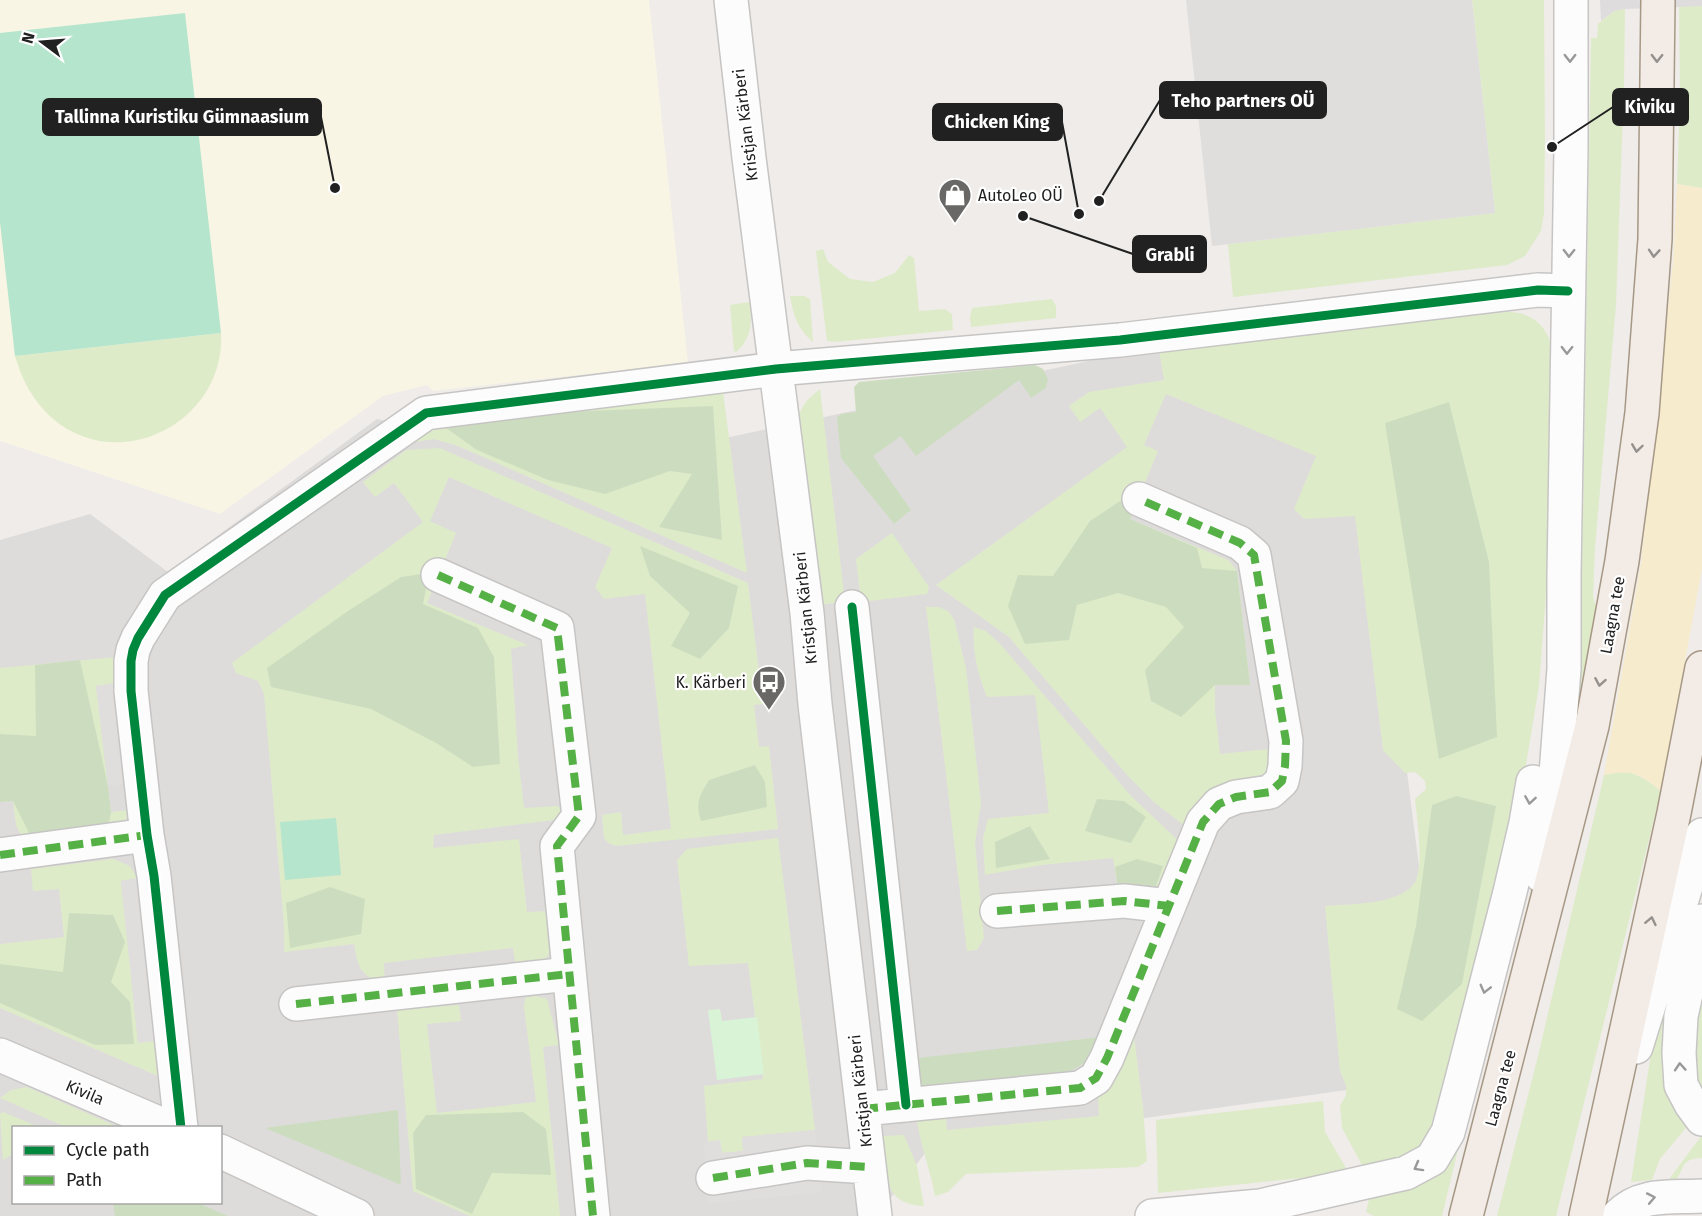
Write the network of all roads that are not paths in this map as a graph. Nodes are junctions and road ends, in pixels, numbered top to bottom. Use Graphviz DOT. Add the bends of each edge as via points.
graph roads {
  1 [pos="731,0"];
  2 [pos="1571,0"];
  3 [pos="1658,0"];
  4 [pos="1568,291"];
  5 [pos="776,369"];
  6 [pos="1139,499"];
  7 [pos="438,575"];
  8 [pos="1564,576"];
  9 [pos="852,607"];
  10 [pos="1702,668"];
  11 [pos="147,835"];
  12 [pos="1702,835"];
  13 [pos="0,855"];
  14 [pos="1169,906"];
  15 [pos="997,911"];
  16 [pos="1702,921"];
  17 [pos="569,974"];
  18 [pos="1525,993"];
  19 [pos="297,1004"];
  20 [pos="0,1055"];
  21 [pos="906,1105"];
  22 [pos="863,1109"];
  23 [pos="1702,1119"];
  24 [pos="165,1126"];
  25 [pos="181,1126"];
  26 [pos="222,1152"];
  27 [pos="1599,1163"];
  28 [pos="868,1167"];
  29 [pos="713,1178"];
  30 [pos="1702,1196"];
  31 [pos="1260,1206"];
  32 [pos="357,1216"];
  33 [pos="593,1216"];
  34 [pos="874,1216"];
  35 [pos="1152,1216"];
  36 [pos="1316,1216"];
  37 [pos="1466,1216"];
  38 [pos="1586,1216"];
  39 [pos="1618,1216"];
  1 -- 5 [label="street, Kristjan Kärberi"];
  2 -- 4 [label="street, one-way"];
  3 -- 18 [label="main road, Laagna tee, one-way" via="1655,239 1641,424 1622,561 1592,726"];
  4 -- 5 [label="street" via="1538,290 1120,340"];
  4 -- 8 [label="street, one-way"];
  5 -- 11 [label="street" via="426,413 165,595 138,638 131,661"];
  5 -- 22 [label="street, Kristjan Kärberi"];
  6 -- 14 [label="street" via="1240,543 1254,555 1286,741 1282,781 1270,792 1219,804 1203,822"];
  7 -- 17 [label="street" via="557,628 579,816 556,846"];
  8 -- 18 [label="street" via="1564,669 1556,774"];
  8 -- 31 [label="street, one-way" via="1526,823 1448,1132 1432,1159 1406,1173"];
  9 -- 21 [label="street"];
  27 -- 10 [label="main road, one-way"];
  11 -- 13 [label="street"];
  11 -- 25 [label="street"];
  12 -- 27 [label="street"];
  14 -- 15 [label="street" via="1124,901"];
  14 -- 21 [label="street" via="1096,1078 1080,1088"];
  23 -- 16 [label="street, one-way" via="1681,1085 1679,1053 1681,1016"];
  17 -- 19 [label="street"];
  17 -- 33 [label="street"];
  18 -- 37 [label="main road, Laagna tee"];
  20 -- 24 [label="street, Kivila"];
  21 -- 22 [label="street"];
  22 -- 28 [label="street, Kristjan Kärberi"];
  26 -- 32 [label="street"];
  27 -- 38 [label="main road"];
  28 -- 29 [label="street" via="807,1163"];
  28 -- 34 [label="street, Kristjan Kärberi"];
  39 -- 30 [label="street, one-way" via="1641,1200"];
  31 -- 35 [label="street"];
  31 -- 36 [label="street"];
}
